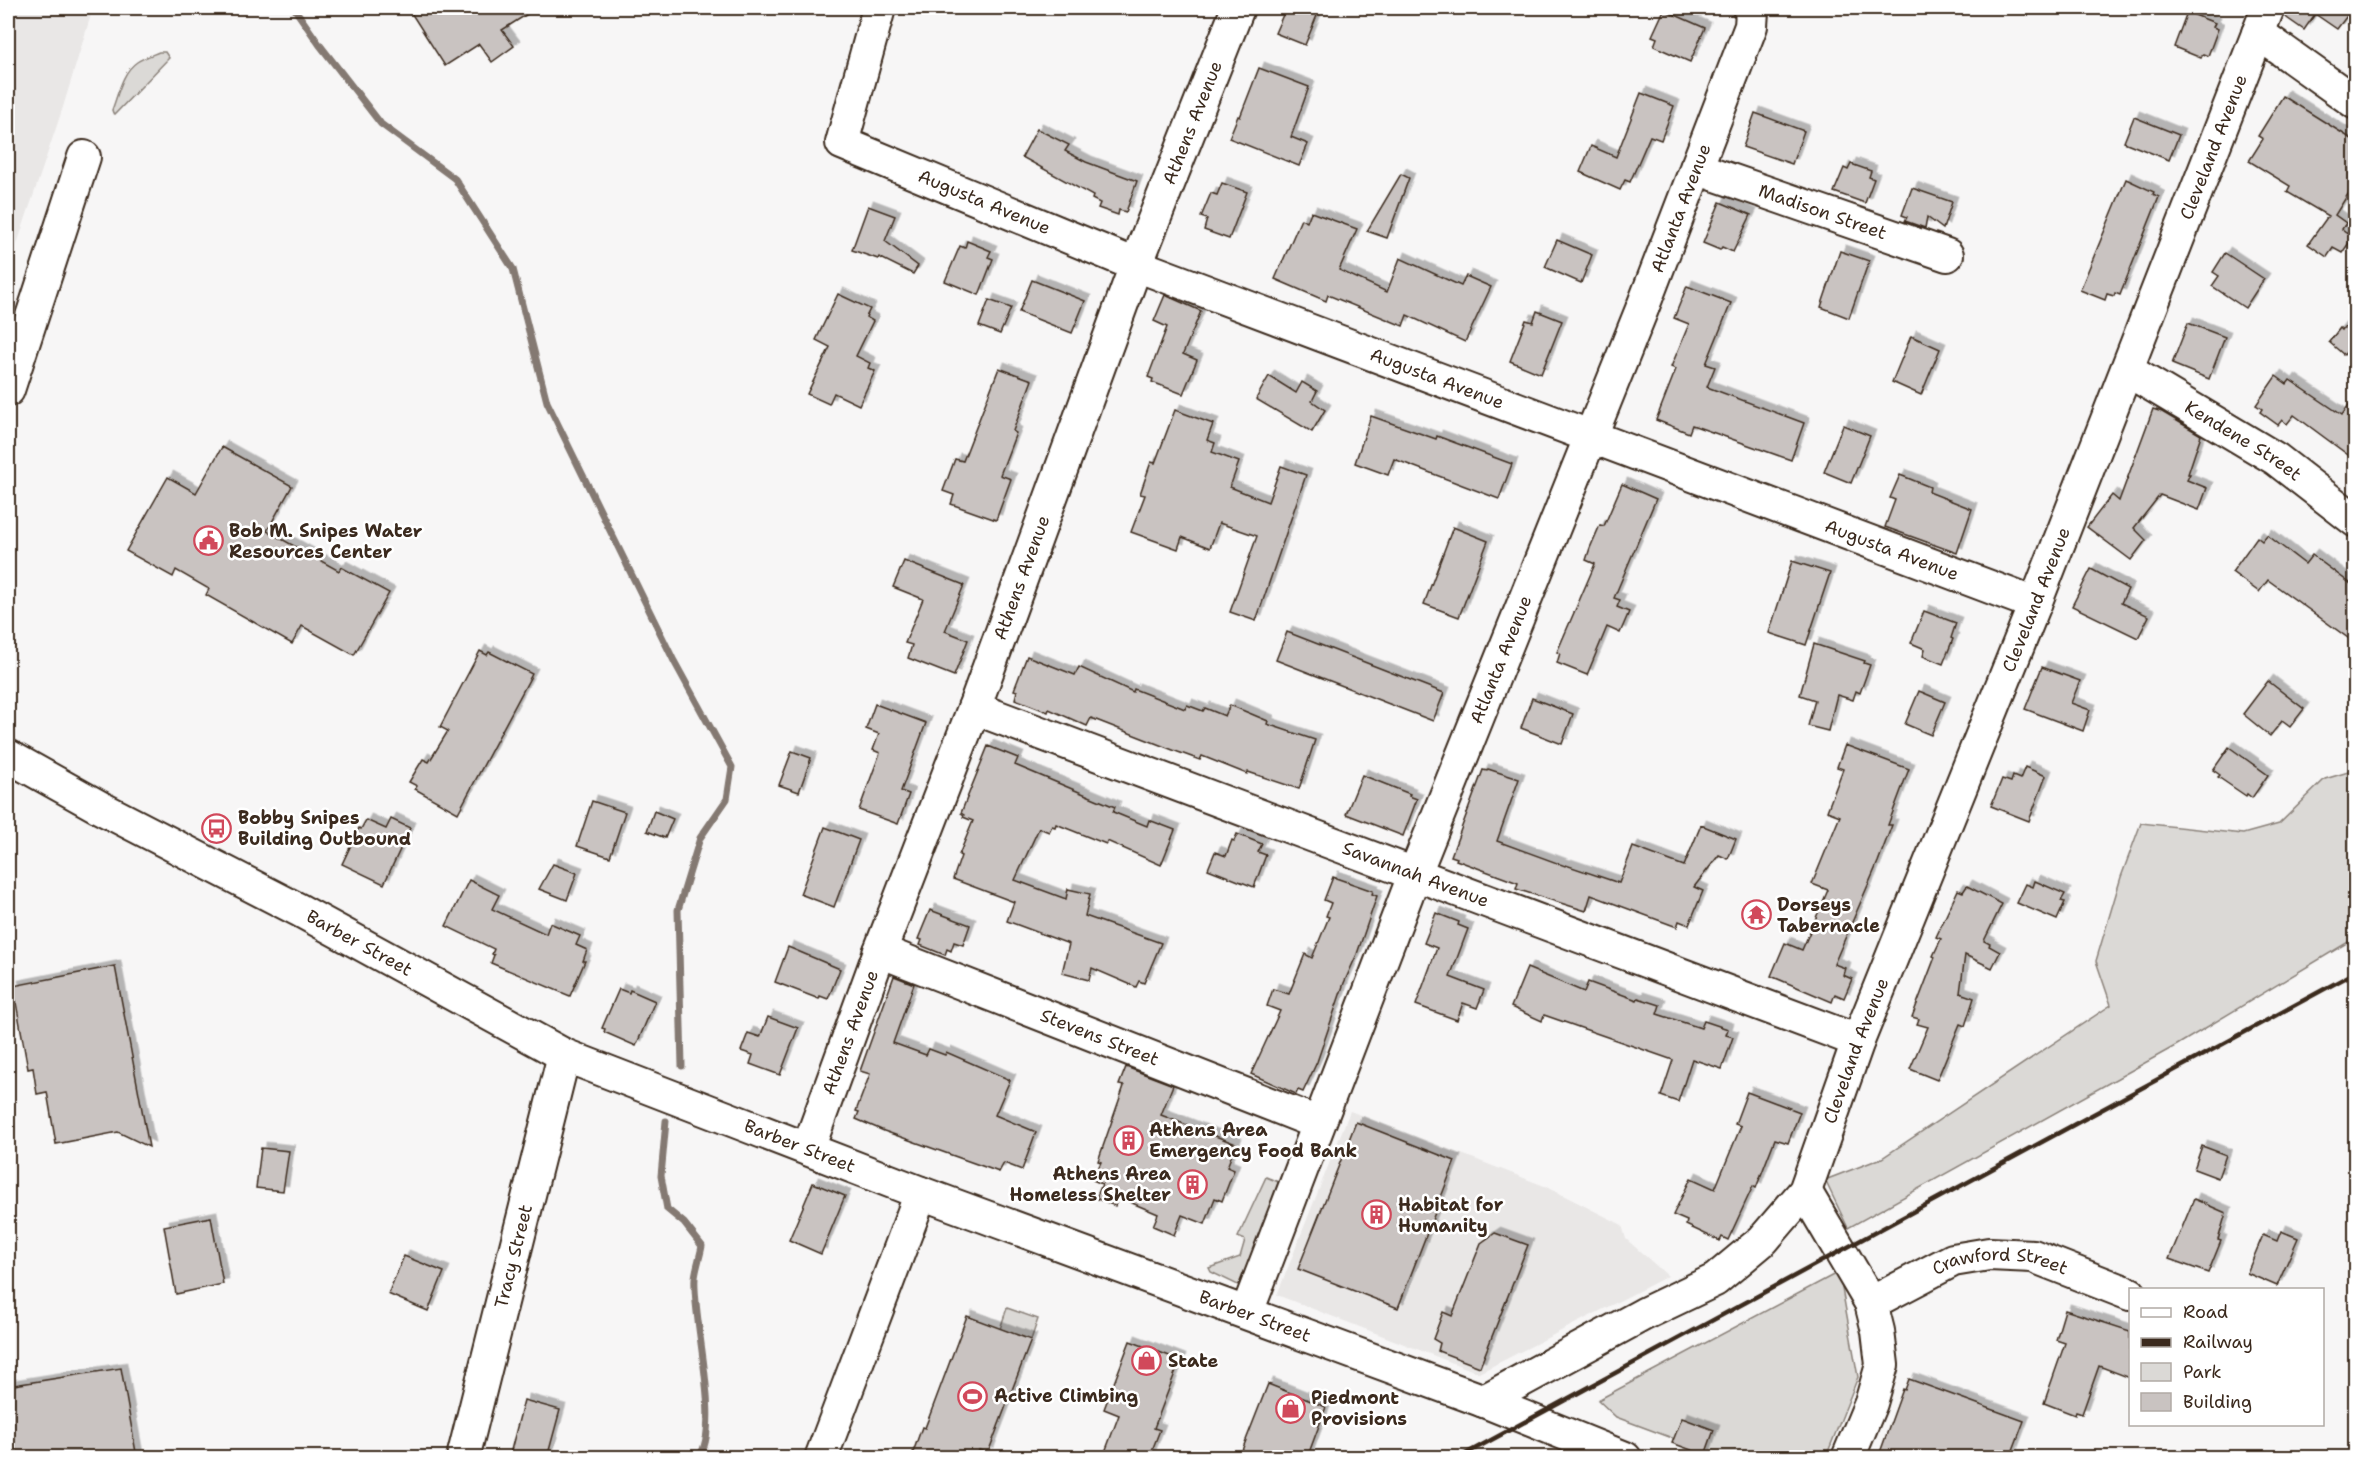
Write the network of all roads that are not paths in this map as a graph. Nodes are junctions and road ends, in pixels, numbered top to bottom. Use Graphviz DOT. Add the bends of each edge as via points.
graph roads {
  1 [pos="879,8"];
  2 [pos="1238,8"];
  3 [pos="1749,8"];
  4 [pos="2263,20"];
  5 [pos="2355,103"];
  6 [pos="84,157"];
  7 [pos="1696,168"];
  8 [pos="1947,255"];
  9 [pos="1136,265"];
  10 [pos="2127,370"];
  11 [pos="8,390"];
  12 [pos="1589,436"];
  13 [pos="2355,521"];
  14 [pos="2035,604"];
  15 [pos="974,708"];
  16 [pos="8,756"];
  17 [pos="1415,873"];
  18 [pos="880,951"];
  19 [pos="1858,1041"];
  20 [pos="564,1055"];
  21 [pos="1318,1123"];
  22 [pos="808,1149"];
  23 [pos="1805,1191"];
  24 [pos="921,1193"];
  25 [pos="2129,1294"];
  26 [pos="1871,1303"];
  27 [pos="1247,1312"];
  28 [pos="1484,1401"];
  29 [pos="463,1458"];
  30 [pos="821,1458"];
  31 [pos="1625,1458"];
  32 [pos="1848,1458"];
  1 -- 9 [label="street, Augusta Avenue" via="842,143"];
  2 -- 9 [label="street, Athens Avenue"];
  3 -- 7 [label="street, Atlanta Avenue" via="1751,26"];
  4 -- 5 [label="street"];
  4 -- 10 [label="street, Cleveland Avenue"];
  6 -- 11 [label="street"];
  7 -- 8 [label="street, Madison Street"];
  7 -- 12 [label="street, Atlanta Avenue"];
  9 -- 12 [label="street, Augusta Avenue"];
  9 -- 15 [label="street, Athens Avenue"];
  10 -- 13 [label="street, Kendene Street" via="2276,459"];
  10 -- 14 [label="street, Cleveland Avenue"];
  12 -- 14 [label="street, Augusta Avenue"];
  12 -- 17 [label="street, Atlanta Avenue"];
  14 -- 19 [label="street, Cleveland Avenue"];
  15 -- 17 [label="street, Savannah Avenue"];
  15 -- 18 [label="street, Athens Avenue"];
  16 -- 20 [label="street, Barber Street"];
  17 -- 19 [label="street, Savannah Avenue"];
  17 -- 21 [label="street, Atlanta Avenue"];
  18 -- 21 [label="street, Stevens Street"];
  18 -- 22 [label="street, Athens Avenue"];
  19 -- 23 [label="street, Cleveland Avenue"];
  20 -- 22 [label="street, Barber Street"];
  20 -- 29 [label="street, Tracy Street"];
  21 -- 27 [label="street, Atlanta Avenue"];
  22 -- 24 [label="street, Barber Street"];
  23 -- 26 [label="street"];
  23 -- 28 [label="street, Cleveland Avenue" via="1763,1240 1715,1280"];
  24 -- 27 [label="street, Barber Street"];
  24 -- 30 [label="street"];
  25 -- 26 [label="street, Crawford Street" via="2033,1256 1989,1254 1953,1260"];
  26 -- 32 [label="street" via="1882,1365"];
  27 -- 28 [label="street, Barber Street"];
  28 -- 31 [label="street, Barber Street"];
}
